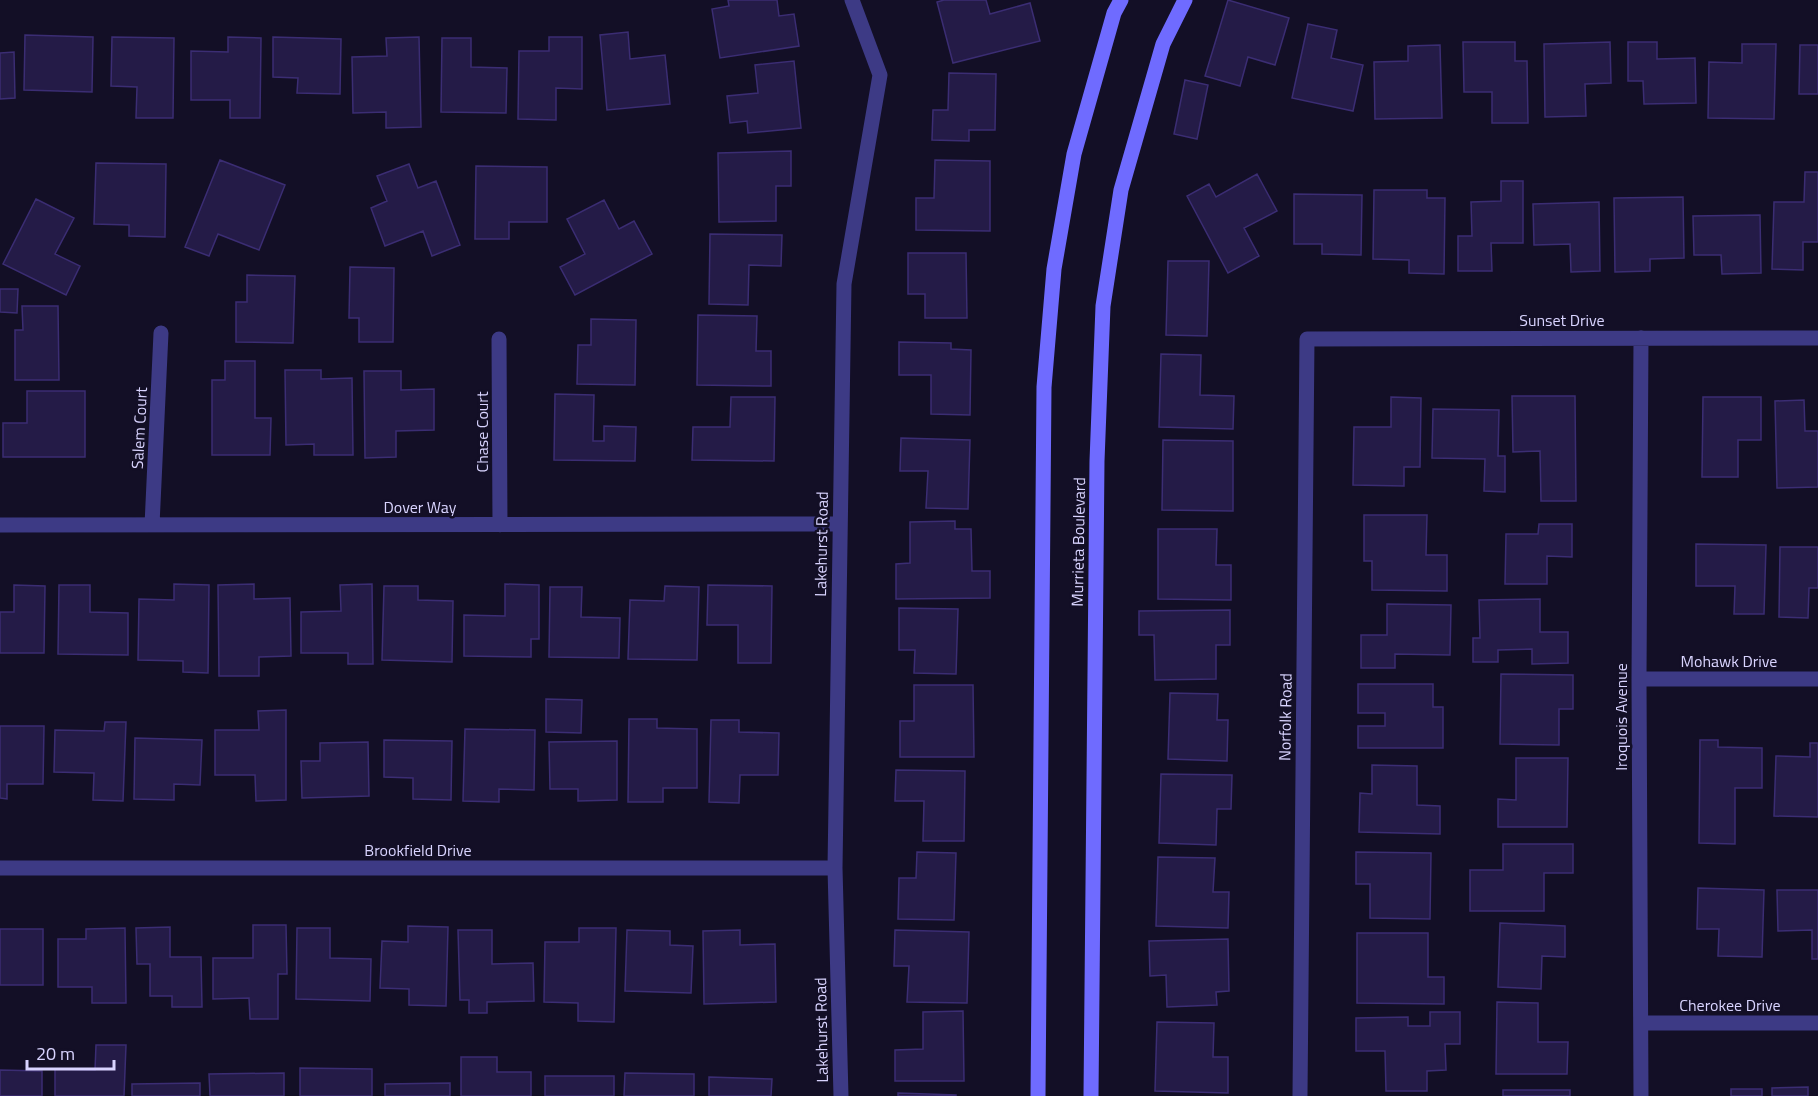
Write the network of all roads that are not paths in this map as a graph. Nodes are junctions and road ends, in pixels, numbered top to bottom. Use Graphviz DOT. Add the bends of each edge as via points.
graph roads {
  1 [pos="852,0"];
  2 [pos="1120,0"];
  3 [pos="1185,0"];
  4 [pos="162,333"];
  5 [pos="1641,338"];
  6 [pos="1818,338"];
  7 [pos="499,339"];
  8 [pos="1307,339"];
  9 [pos="0,525"];
  10 [pos="152,525"];
  11 [pos="500,525"];
  12 [pos="839,525"];
  13 [pos="1639,679"];
  14 [pos="1818,679"];
  15 [pos="0,868"];
  16 [pos="835,868"];
  17 [pos="1641,1023"];
  18 [pos="1818,1023"];
  19 [pos="841,1096"];
  20 [pos="1038,1096"];
  21 [pos="1091,1096"];
  22 [pos="1300,1096"];
  23 [pos="1641,1096"];
  1 -- 12 [label="street, Lakehurst Road" via="880,75 844,284"];
  2 -- 20 [label="main road" via="1074,154 1054,269 1044,387"];
  3 -- 21 [label="main road, Murrieta Boulevard" via="1163,44 1121,190 1103,306 1097,461"];
  4 -- 10 [label="street, Salem Court"];
  5 -- 6 [label="street, Sunset Drive"];
  5 -- 8 [label="street, Sunset Drive"];
  5 -- 13 [label="street, Iroquois Avenue"];
  7 -- 11 [label="street, Chase Court"];
  8 -- 22 [label="street, Norfolk Road"];
  9 -- 10 [label="street, Dover Way"];
  10 -- 11 [label="street, Dover Way"];
  11 -- 12 [label="street, Dover Way"];
  12 -- 16 [label="street, Lakehurst Road"];
  13 -- 14 [label="street, Mohawk Drive"];
  13 -- 17 [label="street, Iroquois Avenue"];
  15 -- 16 [label="street, Brookfield Drive"];
  16 -- 19 [label="street, Lakehurst Road"];
  17 -- 18 [label="street, Cherokee Drive"];
  17 -- 23 [label="street, Iroquois Avenue"];
}
